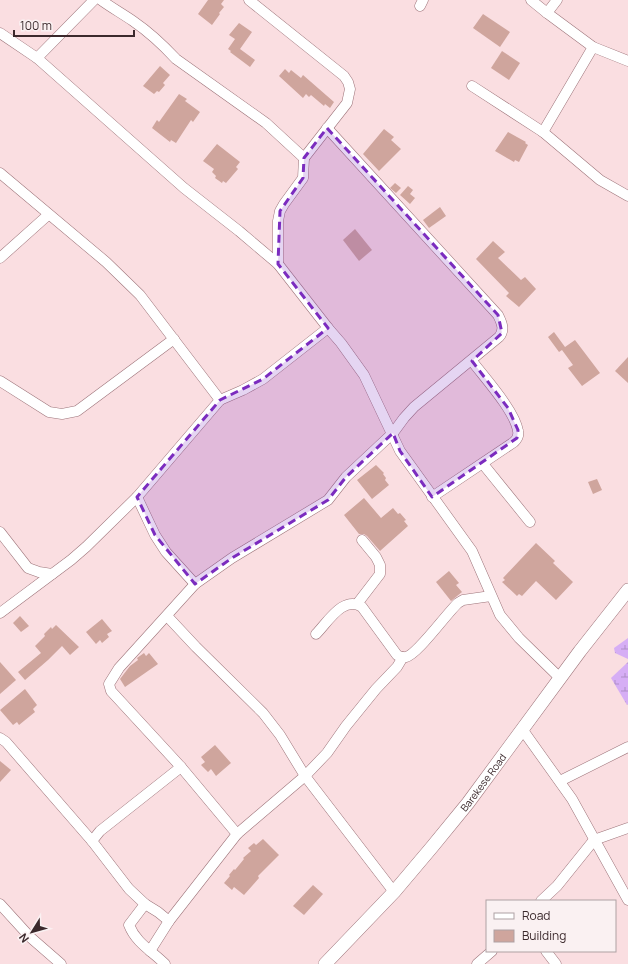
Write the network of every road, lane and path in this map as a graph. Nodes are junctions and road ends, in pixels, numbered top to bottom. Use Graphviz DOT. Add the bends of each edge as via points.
graph roads {
  1 [pos="94,0"];
  2 [pos="101,0"];
  3 [pos="249,0"];
  4 [pos="531,0"];
  5 [pos="556,0"];
  6 [pos="547,13"];
  7 [pos="0,33"];
  8 [pos="593,47"];
  9 [pos="37,58"];
  10 [pos="628,61"];
  11 [pos="472,86"];
  12 [pos="327,128"];
  13 [pos="543,132"];
  14 [pos="304,158"];
  15 [pos="0,174"];
  16 [pos="628,196"];
  17 [pos="48,214"];
  18 [pos="0,258"];
  19 [pos="278,264"];
  20 [pos="328,328"];
  21 [pos="174,339"];
  22 [pos="472,360"];
  23 [pos="0,381"];
  24 [pos="220,400"];
  25 [pos="393,433"];
  26 [pos="483,464"];
  27 [pos="137,497"];
  28 [pos="432,497"];
  29 [pos="530,522"];
  30 [pos="0,532"];
  31 [pos="362,540"];
  32 [pos="52,574"];
  33 [pos="196,584"];
  34 [pos="628,590"];
  35 [pos="491,596"];
  36 [pos="357,604"];
  37 [pos="0,614"];
  38 [pos="167,616"];
  39 [pos="316,634"];
  40 [pos="404,657"];
  41 [pos="560,678"];
  42 [pos="522,729"];
  43 [pos="0,738"];
  44 [pos="628,747"];
  45 [pos="180,767"];
  46 [pos="305,776"];
  47 [pos="560,782"];
  48 [pos="628,828"];
  49 [pos="237,834"];
  50 [pos="594,840"];
  51 [pos="92,841"];
  52 [pos="394,892"];
  53 [pos="542,900"];
  54 [pos="628,900"];
  55 [pos="0,904"];
  56 [pos="145,904"];
  57 [pos="169,921"];
  58 [pos="150,950"];
  59 [pos="491,952"];
  60 [pos="547,952"];
  61 [pos="60,964"];
  62 [pos="165,964"];
  63 [pos="325,964"];
  64 [pos="477,964"];
  65 [pos="556,964"];
  1 -- 9 [label="street"];
  2 -- 14 [label="street" via="133,20 176,59 266,123"];
  3 -- 12 [label="street" via="344,76 348,82 350,89 347,103"];
  4 -- 6 [label="street"];
  5 -- 6 [label="street"];
  6 -- 8 [label="street"];
  7 -- 9 [label="street"];
  8 -- 10 [label="street"];
  8 -- 13 [label="street"];
  9 -- 19 [label="street" via="184,188"];
  11 -- 13 [label="street"];
  12 -- 14 [label="street"];
  12 -- 22 [label="street" via="498,315 502,322 502,333"];
  13 -- 16 [label="street" via="600,180"];
  14 -- 19 [label="street" via="303,178 280,211"];
  15 -- 17 [label="street"];
  17 -- 18 [label="street"];
  17 -- 21 [label="street" via="106,262 140,295"];
  19 -- 20 [label="street"];
  20 -- 24 [label="street" via="262,379"];
  20 -- 25 [label="street" via="364,375"];
  21 -- 23 [label="street" via="77,411 62,414 49,412"];
  21 -- 24 [label="street"];
  22 -- 25 [label="street" via="414,407"];
  22 -- 26 [label="street" via="508,408 518,430 514,442"];
  24 -- 27 [label="street"];
  25 -- 28 [label="street" via="400,451"];
  25 -- 33 [label="street" via="346,477 328,500 232,558"];
  26 -- 28 [label="street"];
  26 -- 29 [label="street"];
  27 -- 32 [label="street" via="86,547"];
  27 -- 33 [label="street" via="166,552"];
  28 -- 35 [label="street" via="472,551"];
  30 -- 32 [label="street" via="28,568"];
  31 -- 36 [label="street" via="376,556 380,574"];
  32 -- 37 [label="street"];
  33 -- 38 [label="street"];
  34 -- 41 [label="main road, Barekese Road"];
  35 -- 40 [label="street" via="458,603 429,637 410,655"];
  35 -- 41 [label="street" via="500,615 510,627"];
  36 -- 39 [label="street" via="346,604 340,608"];
  36 -- 40 [label="street" via="362,607 397,655"];
  38 -- 45 [label="street" via="119,668 109,687"];
  38 -- 46 [label="street" via="264,713"];
  40 -- 46 [label="street" via="346,726 327,753"];
  41 -- 42 [label="main road, Barekese Road"];
  42 -- 47 [label="street"];
  42 -- 52 [label="main road, Barekese Road" via="468,803"];
  43 -- 51 [label="street"];
  44 -- 47 [label="street"];
  45 -- 49 [label="street"];
  45 -- 51 [label="street" via="100,831"];
  46 -- 49 [label="street"];
  46 -- 52 [label="street"];
  47 -- 50 [label="street"];
  48 -- 50 [label="street"];
  49 -- 57 [label="street"];
  50 -- 53 [label="street" via="557,886"];
  50 -- 54 [label="street"];
  51 -- 56 [label="street" via="119,877"];
  52 -- 63 [label="main road, Barekese Road"];
  55 -- 61 [label="street" via="30,937"];
  56 -- 57 [label="street"];
  56 -- 58 [label="street" via="129,926 137,940"];
  57 -- 58 [label="street"];
  58 -- 62 [label="street"];
  59 -- 64 [label="street"];
  60 -- 65 [label="street"];
}
